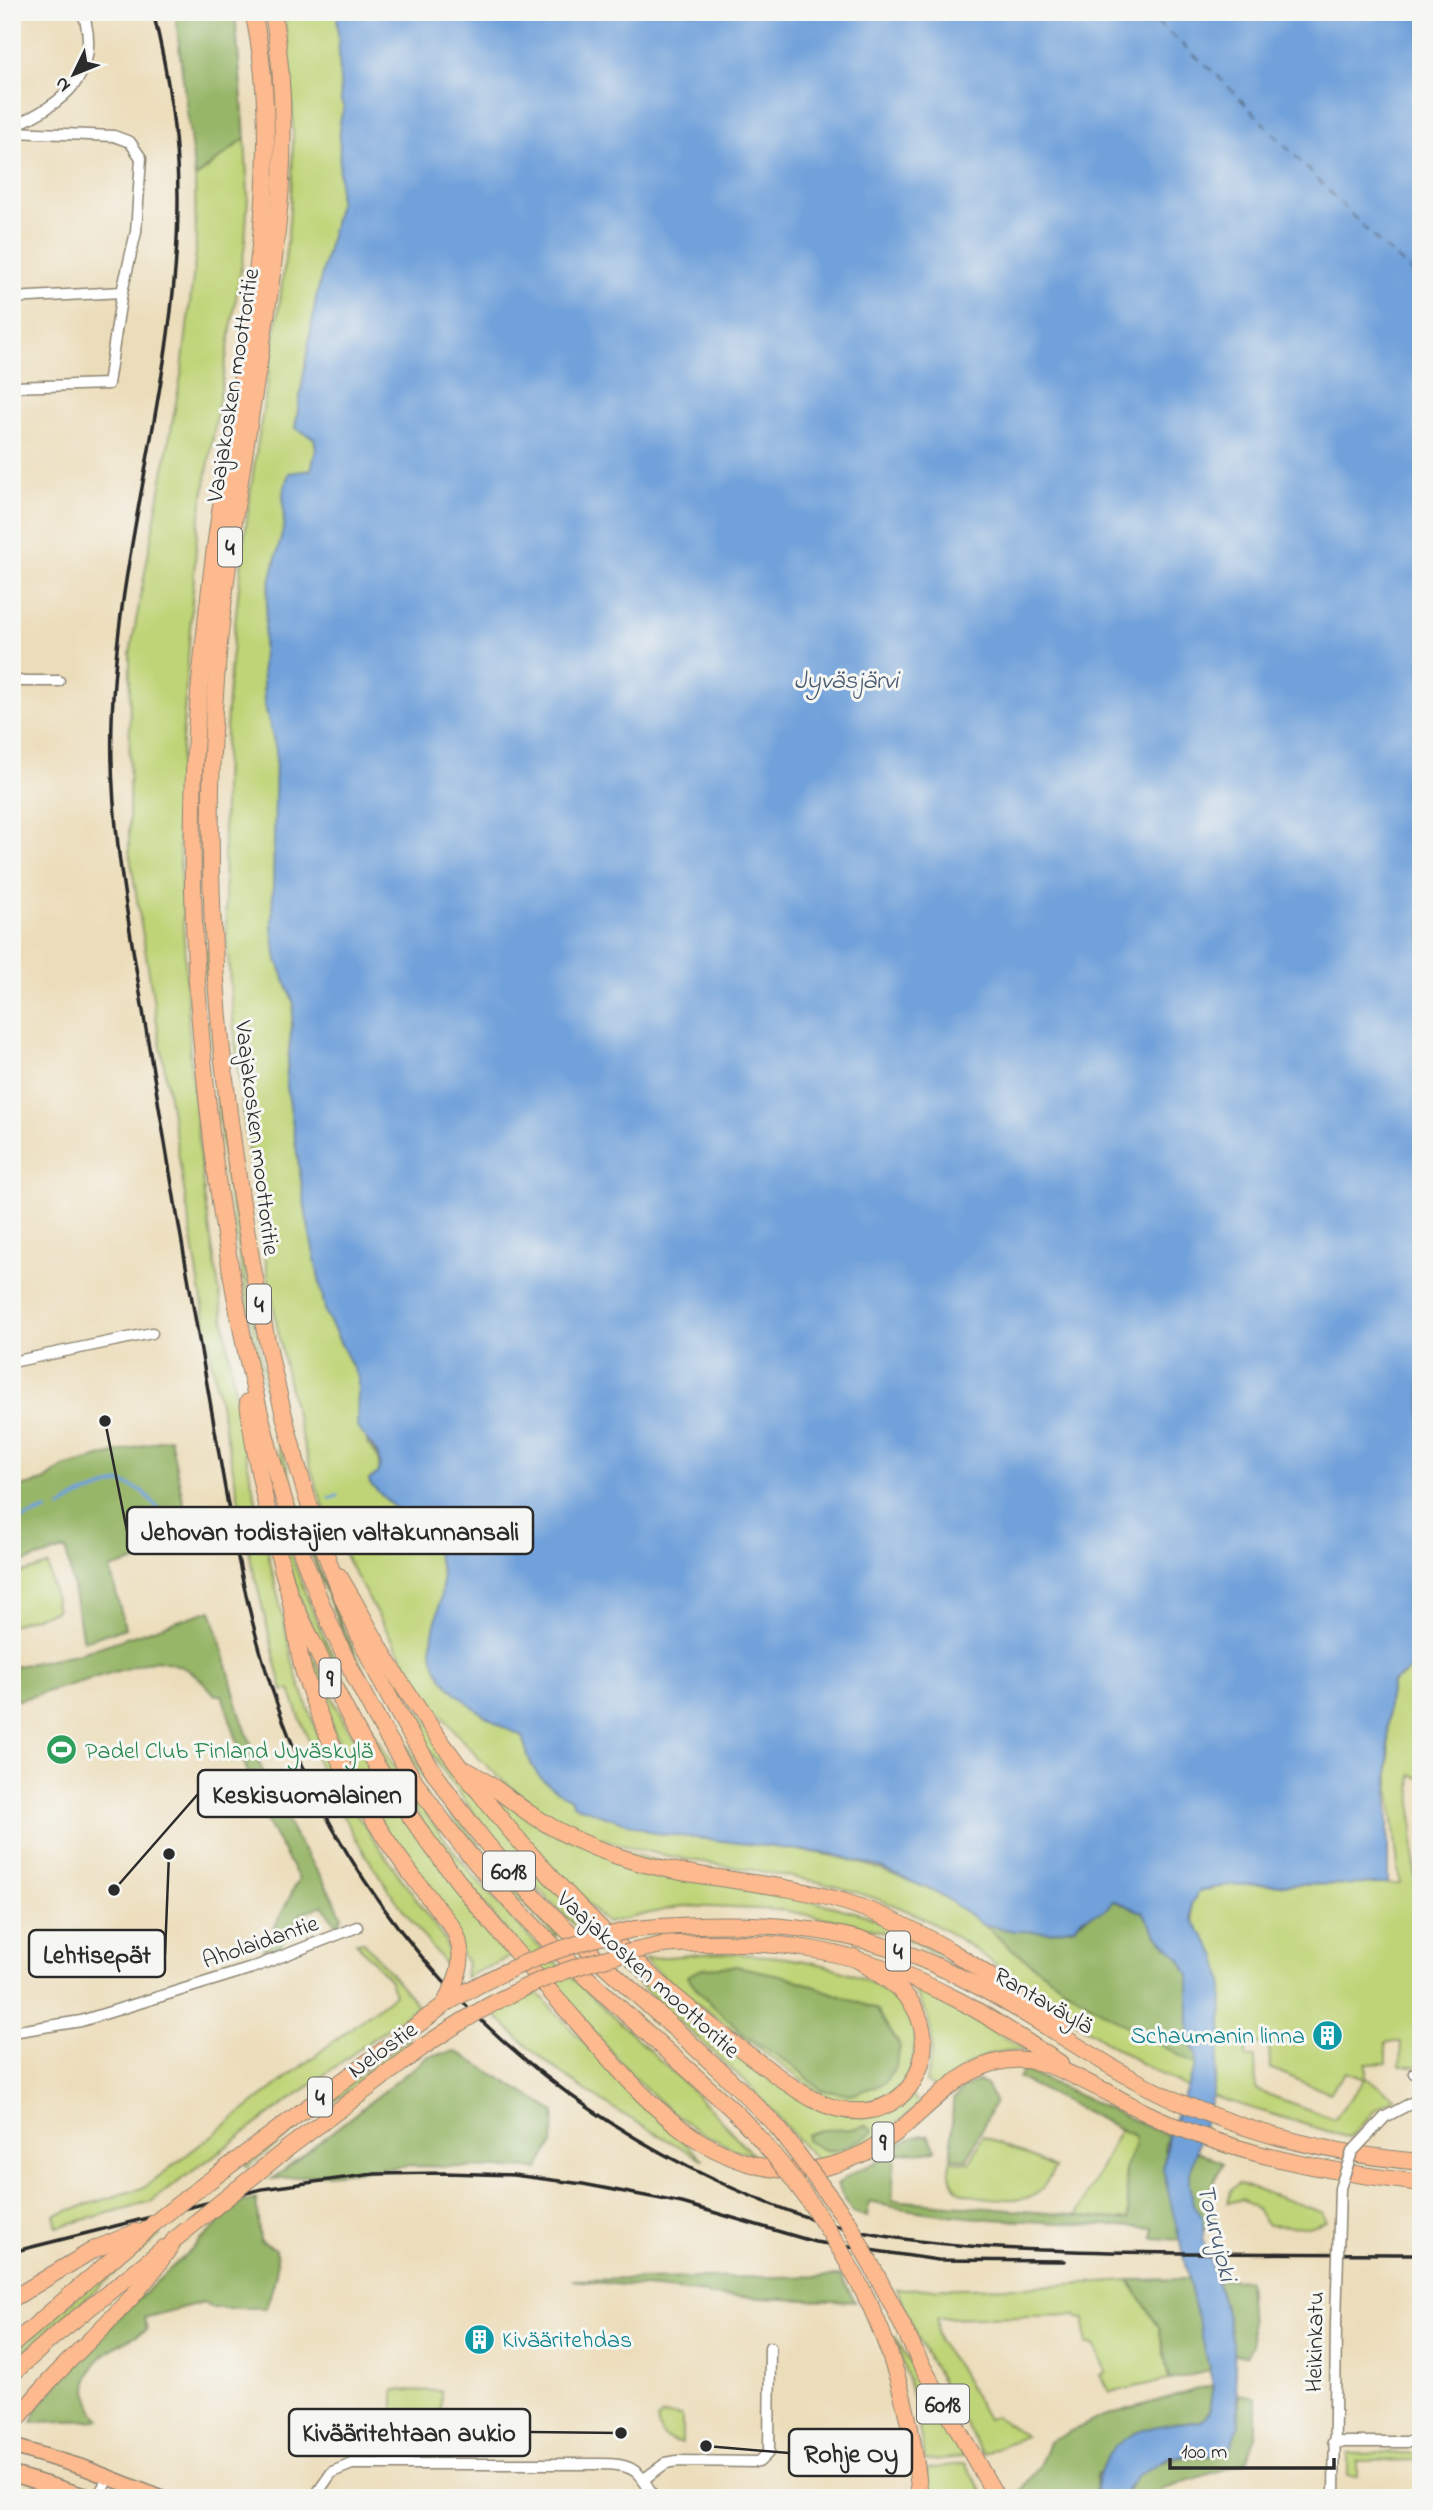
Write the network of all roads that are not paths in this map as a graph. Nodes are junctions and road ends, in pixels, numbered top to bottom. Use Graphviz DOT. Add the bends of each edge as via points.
graph roads {
  1 [pos="83,12"];
  2 [pos="253,12"];
  3 [pos="273,12"];
  4 [pos="12,129"];
  5 [pos="122,292"];
  6 [pos="12,298"];
  7 [pos="12,387"];
  8 [pos="12,681"];
  9 [pos="59,681"];
  10 [pos="152,1333"];
  11 [pos="243,1347"];
  12 [pos="12,1362"];
  13 [pos="323,1550"];
  14 [pos="289,1594"];
  15 [pos="461,1768"];
  16 [pos="357,1927"];
  17 [pos="635,1928"];
  18 [pos="854,1957"];
  19 [pos="444,2005"];
  20 [pos="12,2032"];
  21 [pos="1133,2079"];
  22 [pos="1113,2095"];
  23 [pos="1421,2098"];
  24 [pos="1421,2162"];
  25 [pos="1421,2183"];
  26 [pos="152,2225"];
  27 [pos="174,2240"];
  28 [pos="12,2299"];
  29 [pos="12,2345"];
  30 [pos="770,2347"];
  31 [pos="12,2374"];
  32 [pos="12,2427"];
  33 [pos="1333,2442"];
  34 [pos="1421,2442"];
  35 [pos="12,2446"];
  36 [pos="12,2474"];
  37 [pos="109,2477"];
  38 [pos="644,2479"];
  39 [pos="57,2487"];
  40 [pos="69,2498"];
  41 [pos="95,2498"];
  42 [pos="107,2498"];
  43 [pos="161,2498"];
  44 [pos="314,2498"];
  45 [pos="654,2498"];
  46 [pos="920,2498"];
  47 [pos="997,2498"];
  48 [pos="1334,2498"];
  1 -- 4 [label="street" via="88,54 77,80 51,108"];
  2 -- 11 [label="highway, Vaajakosken moottoritie / 4" via="264,109 265,190 216,529 200,680 193,811 209,1121"];
  3 -- 13 [label="highway, Vaajakosken moottoritie / 4" via="282,106 282,192 219,645 213,747 215,945 231,1138 250,1260 279,1399"];
  4 -- 5 [label="street" via="114,136 136,149 142,169 136,232"];
  5 -- 6 [label="street"];
  5 -- 7 [label="street" via="108,384"];
  8 -- 9 [label="street"];
  10 -- 12 [label="street"];
  11 -- 14 [label="highway, 4" via="263,1489"];
  11 -- 46 [label="highway, Vaajakosken moottoritie / 6018, bridge" via="278,1485 311,1582 357,1685 408,1771 476,1864 523,1917 737,2114 809,2199 852,2268 900,2379"];
  13 -- 15 [label="highway, 4" via="392,1669"];
  13 -- 47 [label="highway, Vaajakosken moottoritie / 6018, bridge" via="391,1706 474,1829 538,1903 779,2129 849,2223"];
  14 -- 19 [label="highway, 4, bridge" via="304,1672 338,1756 377,1828 460,1942 461,1961"];
  14 -- 22 [label="highway, 9" via="374,1760 434,1850 595,2042 661,2112 699,2141 743,2161 781,2171 803,2172 846,2162 881,2143 972,2071 1010,2059 1037,2062"];
  15 -- 18 [label="highway, 4" via="498,1817 579,1906 678,1999 807,2096 829,2107 862,2111 887,2105 911,2085 924,2058 925,2039 914,2006 904,1993"];
  15 -- 21 [label="highway" via="489,1782 553,1828 617,1856 681,1872 788,1888 892,1920 1010,1989"];
  16 -- 20 [label="street, Aholaidantie" via="252,1968 91,2017"];
  17 -- 19 [label="highway, Nelostie / 4, bridge" via="533,1959"];
  17 -- 21 [label="highway, Rantaväylä / 4" via="745,1922 800,1927 892,1949 964,1980"];
  18 -- 22 [label="highway, Rantaväylä / 9" via="958,2000"];
  18 -- 27 [label="highway, Nelostie / 4, bridge" via="727,1940 610,1955 547,1975 467,2016 423,2047"];
  19 -- 26 [label="highway, Nelostie / 4, bridge"];
  21 -- 24 [label="highway, Rantaväylä" via="1223,2120 1329,2150"];
  22 -- 25 [label="highway, Rantaväylä / 9" via="1213,2140 1328,2171"];
  23 -- 33 [label="street, Heikinkatu, bridge" via="1385,2117 1352,2152 1340,2188"];
  26 -- 28 [label="highway" via="93,2250"];
  26 -- 29 [label="highway, Nelostie / 4"];
  27 -- 31 [label="highway, Nelostie / 4"];
  27 -- 32 [label="highway" via="150,2275"];
  30 -- 38 [label="street" via="766,2458 759,2462 677,2461 666,2463"];
  33 -- 34 [label="street"];
  33 -- 48 [label="street, Heikinkatu"];
  35 -- 37 [label="main road"];
  36 -- 39 [label="main road"];
  37 -- 41 [label="street"];
  37 -- 42 [label="street"];
  37 -- 43 [label="main road"];
  38 -- 44 [label="street" via="622,2464 352,2465 332,2472"];
  38 -- 45 [label="street"];
  39 -- 40 [label="street"];
  39 -- 41 [label="main road"];
}
